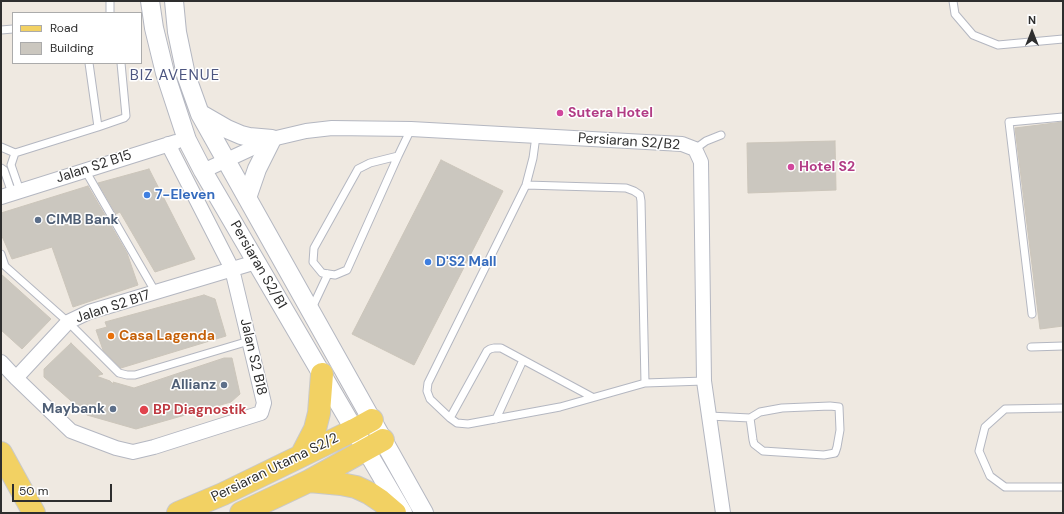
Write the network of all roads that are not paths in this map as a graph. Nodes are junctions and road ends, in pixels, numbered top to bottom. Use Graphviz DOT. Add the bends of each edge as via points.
graph roads {
  1 [pos="110,1"];
  2 [pos="150,1"];
  3 [pos="174,1"];
  4 [pos="953,1"];
  5 [pos="110,12"];
  6 [pos="12,29"];
  7 [pos="1,30"];
  8 [pos="1063,39"];
  9 [pos="89,64"];
  10 [pos="121,64"];
  11 [pos="200,114"];
  12 [pos="1063,117"];
  13 [pos="98,127"];
  14 [pos="411,129"];
  15 [pos="720,135"];
  16 [pos="536,136"];
  17 [pos="272,139"];
  18 [pos="187,140"];
  19 [pos="168,144"];
  20 [pos="1,147"];
  21 [pos="696,149"];
  22 [pos="15,153"];
  23 [pos="398,156"];
  24 [pos="227,161"];
  25 [pos="1,168"];
  26 [pos="85,170"];
  27 [pos="203,171"];
  28 [pos="526,185"];
  29 [pos="11,194"];
  30 [pos="247,198"];
  31 [pos="1,254"];
  32 [pos="256,262"];
  33 [pos="232,269"];
  34 [pos="328,274"];
  35 [pos="156,293"];
  36 [pos="310,311"];
  37 [pos="1032,314"];
  38 [pos="68,322"];
  39 [pos="249,341"];
  40 [pos="1063,346"];
  41 [pos="1031,347"];
  42 [pos="523,360"];
  43 [pos="1,362"];
  44 [pos="322,374"];
  45 [pos="16,378"];
  46 [pos="704,381"];
  47 [pos="645,383"];
  48 [pos="592,397"];
  49 [pos="1063,408"];
  50 [pos="709,416"];
  51 [pos="450,418"];
  52 [pos="750,418"];
  53 [pos="496,419"];
  54 [pos="363,425"];
  55 [pos="374,445"];
  56 [pos="1,453"];
  57 [pos="301,456"];
  58 [pos="309,481"];
  59 [pos="1063,487"];
  60 [pos="34,509"];
  61 [pos="178,513"];
  62 [pos="241,513"];
  63 [pos="394,513"];
  64 [pos="402,513"];
  65 [pos="424,513"];
  66 [pos="723,513"];
  1 -- 5 [label="lane"];
  2 -- 18 [label="street, Persiaran S2/B1" via="150,28"];
  3 -- 11 [label="street, Persiaran S2/B1" via="177,32 186,75"];
  4 -- 8 [label="lane" via="955,14 973,35 998,45"];
  6 -- 7 [label="lane"];
  9 -- 13 [label="lane"];
  10 -- 13 [label="lane" via="126,116"];
  11 -- 17 [label="street" via="241,135"];
  11 -- 24 [label="street, Persiaran S2/B1"];
  12 -- 37 [label="lane" via="1008,122"];
  13 -- 22 [label="lane"];
  14 -- 16 [label="street, Persiaran S2/B2"];
  14 -- 17 [label="street, Persiaran S2/B2" via="332,128"];
  14 -- 23 [label="lane"];
  15 -- 21 [label="lane"];
  16 -- 21 [label="street, Persiaran S2/B2" via="682,144"];
  16 -- 28 [label="lane"];
  17 -- 24 [label="street, Persiaran S2/B2"];
  17 -- 30 [label="street" via="257,169"];
  18 -- 19 [label="street, Jalan S2 B15"];
  18 -- 27 [label="street, Persiaran S2/B1"];
  19 -- 26 [label="street, Jalan S2 B15"];
  19 -- 33 [label="street, Jalan S2 B18"];
  20 -- 22 [label="lane"];
  21 -- 46 [label="street, Persiaran S2/B2" via="702,162"];
  22 -- 29 [label="lane" via="11,165"];
  23 -- 34 [label="lane" via="347,270 335,275"];
  23 -- 34 [label="lane" via="370,163 358,170 314,248 313,262 322,273"];
  24 -- 27 [label="street, Persiaran S2/B2"];
  24 -- 30 [label="street, Persiaran S2/B1"];
  25 -- 29 [label="lane" via="4,170"];
  26 -- 29 [label="street, Jalan S2 B15"];
  26 -- 35 [label="lane"];
  27 -- 32 [label="street, Persiaran S2/B1"];
  28 -- 47 [label="lane" via="626,188 640,195"];
  28 -- 51 [label="lane" via="428,383 430,399"];
  30 -- 36 [label="street, Persiaran S2/B1"];
  31 -- 38 [label="lane" via="5,266"];
  32 -- 33 [label="street, Jalan S2 B17"];
  32 -- 44 [label="street, Persiaran S2/B1"];
  33 -- 35 [label="street, Jalan S2 B17"];
  33 -- 39 [label="street, Jalan S2 B18"];
  34 -- 36 [label="lane"];
  35 -- 38 [label="street, Jalan S2 B17" via="89,312"];
  36 -- 54 [label="street, Persiaran S2/B1"];
  38 -- 39 [label="lane" via="119,373 127,375 135,375"];
  38 -- 45 [label="street, Jalan S2 B17"];
  39 -- 45 [label="street, Jalan S2 B18" via="264,403 261,413 133,452 71,431"];
  40 -- 41 [label="lane"];
  42 -- 48 [label="lane"];
  42 -- 51 [label="lane" via="501,348 490,348"];
  42 -- 53 [label="lane"];
  43 -- 45 [label="street, Jalan S2 B18"];
  44 -- 54 [label="street, Persiaran S2/B1"];
  44 -- 57 [label="main road" via="315,429"];
  46 -- 47 [label="lane"];
  46 -- 50 [label="street, Persiaran S2/B2"];
  47 -- 48 [label="lane"];
  48 -- 53 [label="lane" via="560,407"];
  49 -- 59 [label="lane" via="1004,409 986,426 980,451 990,476 1004,487"];
  50 -- 52 [label="lane"];
  50 -- 66 [label="street, Persiaran S2/B2"];
  51 -- 53 [label="lane" via="457,423 468,424"];
  52 -- 52 [label="lane" via="754,444 763,451 824,454 835,453 837,448 840,430 839,407 782,408 760,412"];
  54 -- 55 [label="street, Persiaran S2/B1"];
  54 -- 57 [label="main road, Persiaran Utama S2/2"];
  55 -- 58 [label="main road, Persiaran Utama S2/2"];
  55 -- 64 [label="street, Persiaran S2/B1"];
  55 -- 65 [label="street, Persiaran S2/B1"];
  56 -- 60 [label="main road"];
  57 -- 61 [label="main road, Persiaran Utama S2/2"];
  58 -- 62 [label="main road, Persiaran Utama S2/2"];
  58 -- 63 [label="main road" via="356,487 381,501"];
}
